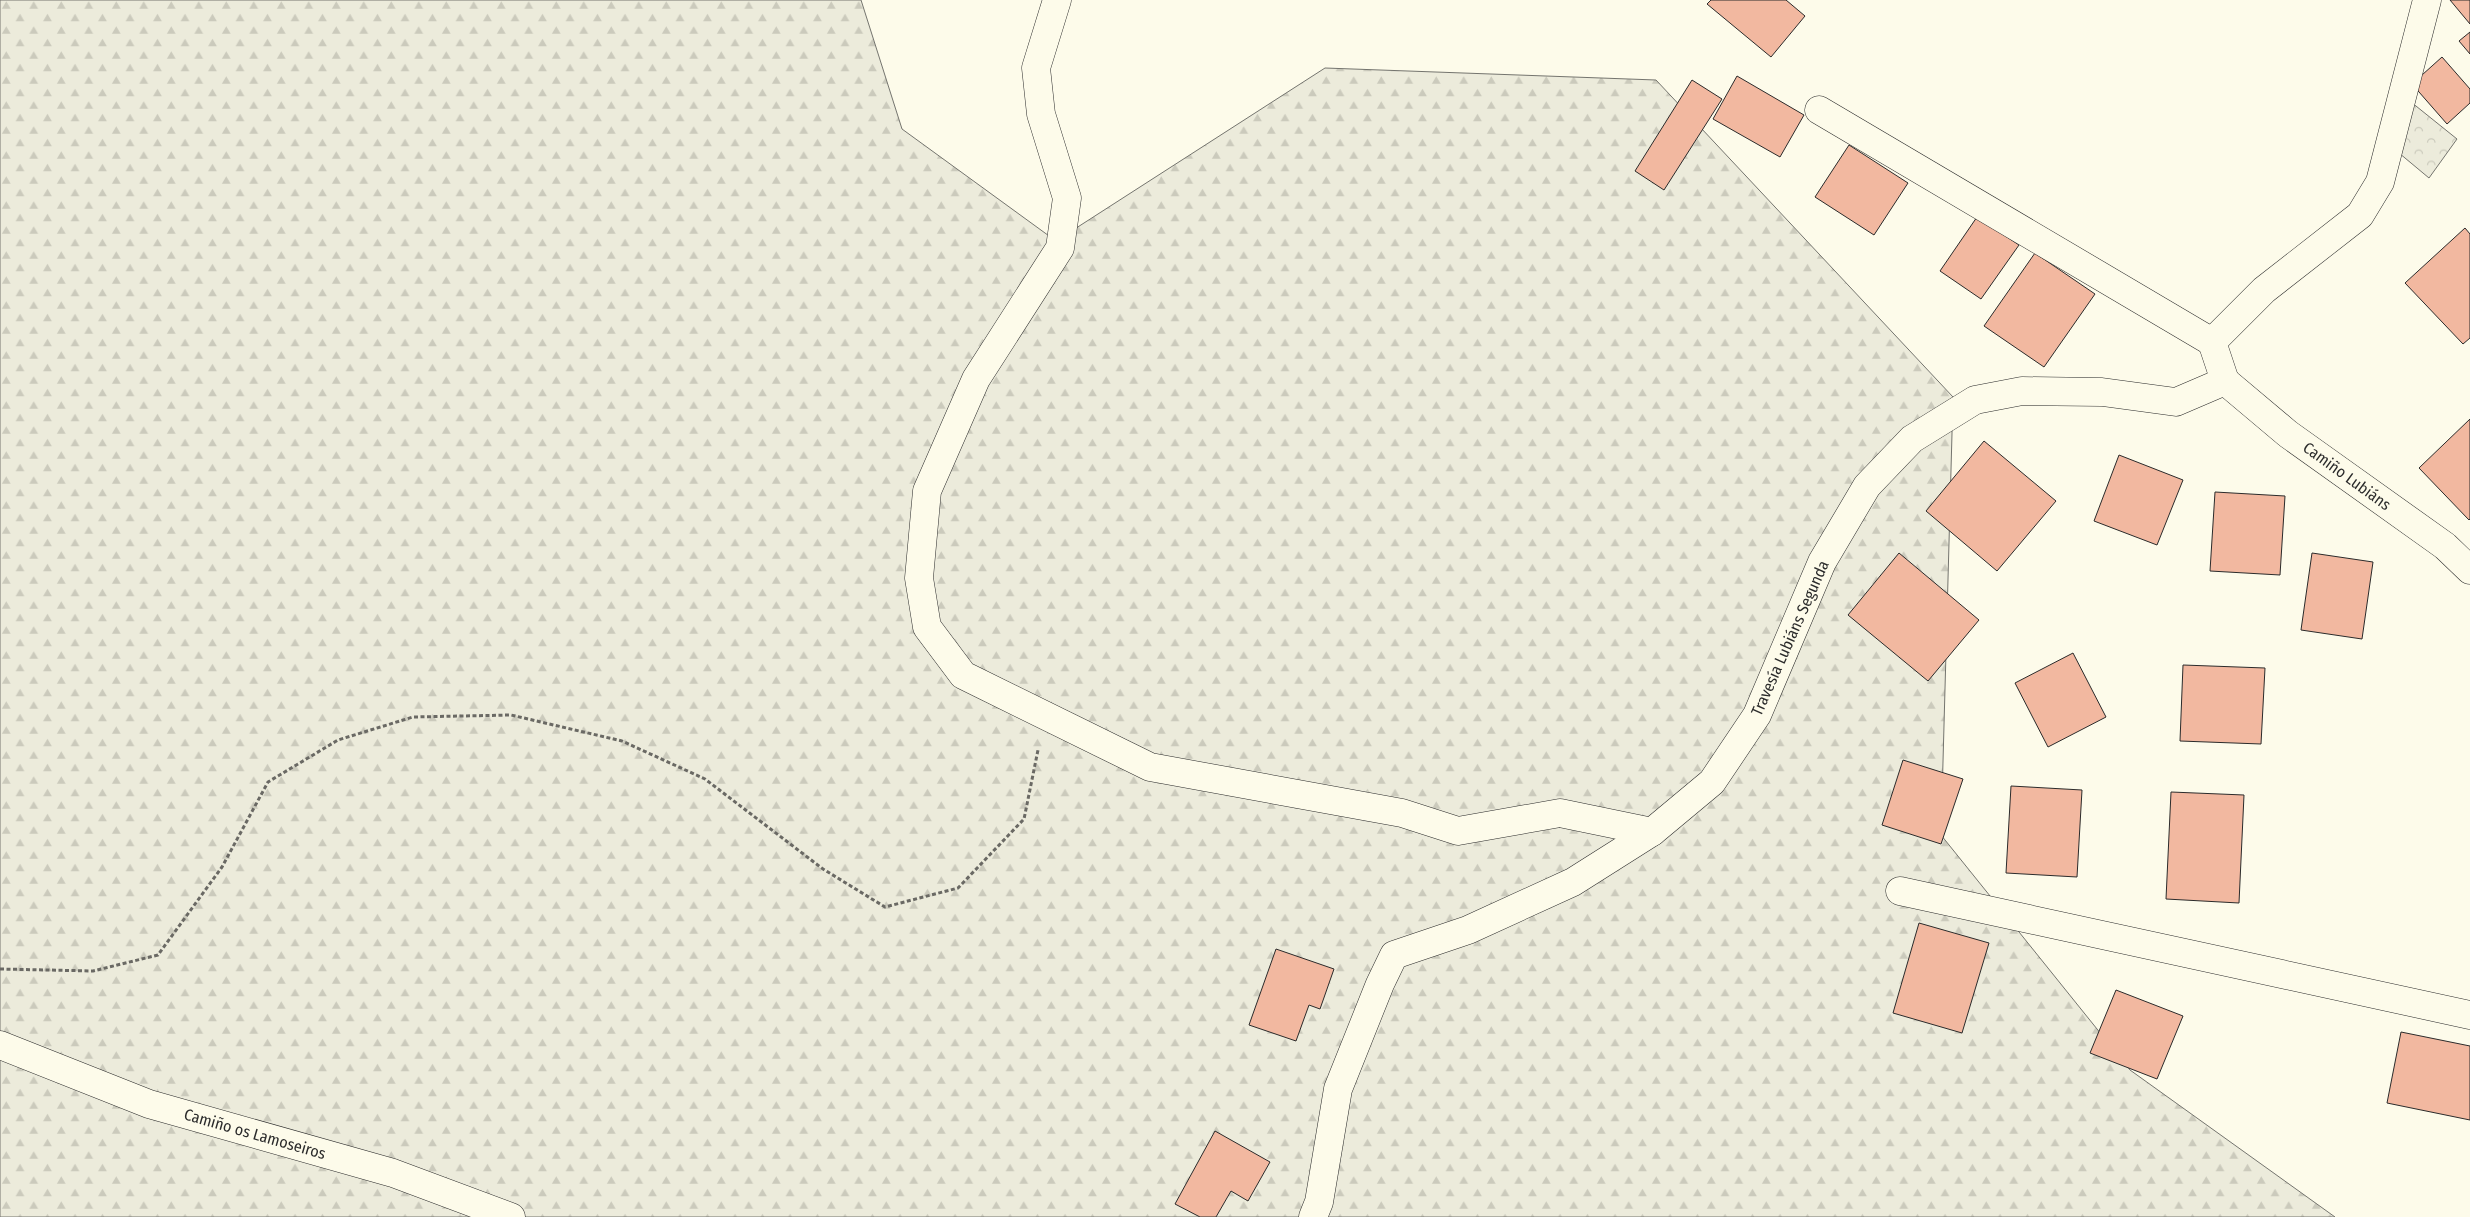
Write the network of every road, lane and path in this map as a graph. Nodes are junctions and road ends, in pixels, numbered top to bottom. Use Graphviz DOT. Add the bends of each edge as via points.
graph roads {
  1 [pos="1056,0"];
  2 [pos="2427,0"];
  3 [pos="1820,110"];
  4 [pos="2212,342"];
  5 [pos="2225,382"];
  6 [pos="2470,570"];
  7 [pos="1044,716"];
  8 [pos="1652,832"];
  9 [pos="1900,891"];
  10 [pos="0,969"];
  11 [pos="2470,1015"];
  12 [pos="0,1045"];
  13 [pos="512,1217"];
  14 [pos="1313,1217"];
  1 -- 7 [label="street" via="1036,68 1041,114 1067,198 1060,248 976,379 927,491 919,578 927,627 963,675"];
  2 -- 4 [label="street" via="2380,182 2360,215 2264,290"];
  3 -- 4 [label="street"];
  4 -- 5 [label="street"];
  5 -- 6 [label="street, Camiño Lubiáns" via="2288,434 2445,546"];
  5 -- 8 [label="street, Travesía Lubiáns Segunda" via="2176,402 2102,392 2022,391 1975,400 1912,439 1867,486 1822,562 1757,715 1712,782"];
  7 -- 8 [label="street" via="1150,767 1402,813 1458,830 1560,813"];
  7 -- 10 [label="path" via="1024,819 958,888 885,907 823,870 705,779 622,742 511,715 413,717 338,740 268,782 222,867 158,955 93,971"];
  8 -- 14 [label="street, Travesía Lubiáns Segunda" via="1573,882 1468,930 1394,955 1338,1089 1319,1202"];
  9 -- 11 [label="street"];
  12 -- 13 [label="street, Camiño os Lamoseiros" via="149,1104 393,1173"];
}
